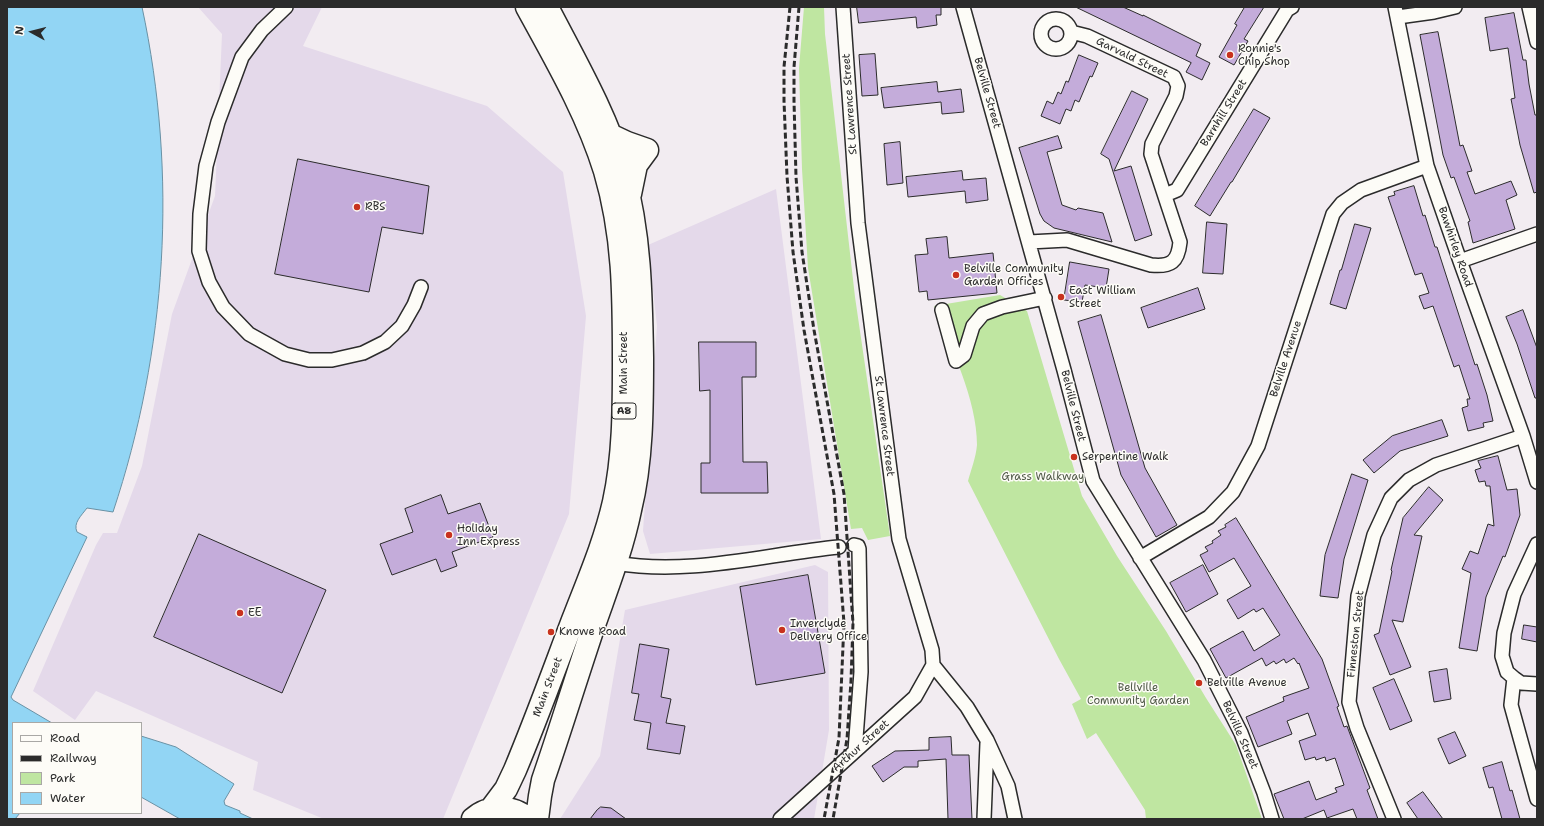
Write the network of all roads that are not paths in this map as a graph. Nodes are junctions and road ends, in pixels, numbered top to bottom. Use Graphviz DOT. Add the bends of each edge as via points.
graph roads {
  1 [pos="286,7"];
  2 [pos="528,7"];
  3 [pos="547,7"];
  4 [pos="843,7"];
  5 [pos="963,7"];
  6 [pos="1292,7"];
  7 [pos="1455,7"];
  8 [pos="1529,7"];
  9 [pos="1396,12"];
  10 [pos="1071,32"];
  11 [pos="1537,42"];
  12 [pos="610,135"];
  13 [pos="1428,166"];
  14 [pos="1165,195"];
  15 [pos="630,199"];
  16 [pos="1537,234"];
  17 [pos="1029,242"];
  18 [pos="1460,261"];
  19 [pos="421,287"];
  20 [pos="1045,298"];
  21 [pos="942,310"];
  22 [pos="1523,436"];
  23 [pos="1537,482"];
  24 [pos="1537,544"];
  25 [pos="854,545"];
  26 [pos="839,547"];
  27 [pos="1140,558"];
  28 [pos="616,563"];
  29 [pos="933,665"];
  30 [pos="1514,678"];
  31 [pos="1537,684"];
  32 [pos="987,740"];
  33 [pos="855,751"];
  34 [pos="1537,799"];
  35 [pos="482,814"];
  36 [pos="528,819"];
  37 [pos="537,819"];
  38 [pos="780,819"];
  39 [pos="984,819"];
  40 [pos="1015,819"];
  41 [pos="1272,819"];
  42 [pos="1394,819"];
  1 -- 19 [label="street" via="262,30 242,57 218,122 206,166 201,206 199,251 209,282 223,307 249,334 285,354 309,360 332,360 363,353 385,342 402,326"];
  2 -- 35 [label="highway, Main Street / A8" via="587,123 604,168 614,206 623,264 624,428 614,501 601,546 515,770 506,789"];
  3 -- 12 [label="highway, Main Street / A8"];
  4 -- 29 [label="street, St Lawrence Street" via="858,223 899,539 932,650"];
  5 -- 17 [label="street, Belville Street"];
  6 -- 14 [label="street, Barnhill Street" via="1287,10 1177,190"];
  7 -- 9 [label="street" via="1434,12"];
  8 -- 11 [label="street"];
  9 -- 13 [label="street, Bawhirley Road"];
  10 -- 14 [label="street, Garvald Street" via="1088,36 1174,78 1178,86 1176,96 1152,144 1150,154"];
  12 -- 15 [label="highway, Main Street / A8"];
  12 -- 15 [label="highway" via="647,150 636,165"];
  13 -- 18 [label="street, Bawhirley Road"];
  13 -- 27 [label="street, Belville Avenue" via="1361,190 1342,202 1333,214 1258,446 1233,492 1209,517"];
  14 -- 17 [label="street, Garvald Street" via="1180,242 1179,254 1173,262 1162,266 1066,240"];
  15 -- 28 [label="highway, Main Street / A8" via="640,274 641,418 634,490"];
  16 -- 18 [label="street"];
  17 -- 20 [label="street, Belville Street"];
  18 -- 22 [label="street, Bawhirley Road"];
  20 -- 21 [label="street" via="983,314 973,326 964,355 956,361"];
  20 -- 27 [label="street, Belville Street" via="1093,481"];
  22 -- 23 [label="street, Bawhirley Road"];
  22 -- 42 [label="street, Finneston Street" via="1436,465 1409,480 1392,498 1374,535 1358,596 1349,702"];
  24 -- 30 [label="street" via="1514,594 1504,633 1502,656 1507,672"];
  25 -- 33 [label="street" via="859,549 861,672"];
  26 -- 28 [label="street" via="707,565 643,567"];
  27 -- 41 [label="street, Belville Street" via="1204,660 1238,726"];
  28 -- 37 [label="highway, Main Street / A8" via="543,780"];
  29 -- 32 [label="street" via="967,707"];
  29 -- 33 [label="street, Arthur Street" via="915,698"];
  30 -- 31 [label="street" via="1521,683"];
  30 -- 34 [label="street" via="1511,705"];
  32 -- 39 [label="street"];
  32 -- 40 [label="street" via="1008,786"];
  33 -- 38 [label="street, Arthur Street"];
  35 -- 36 [label="highway, A8" via="498,808 514,810"];
}
